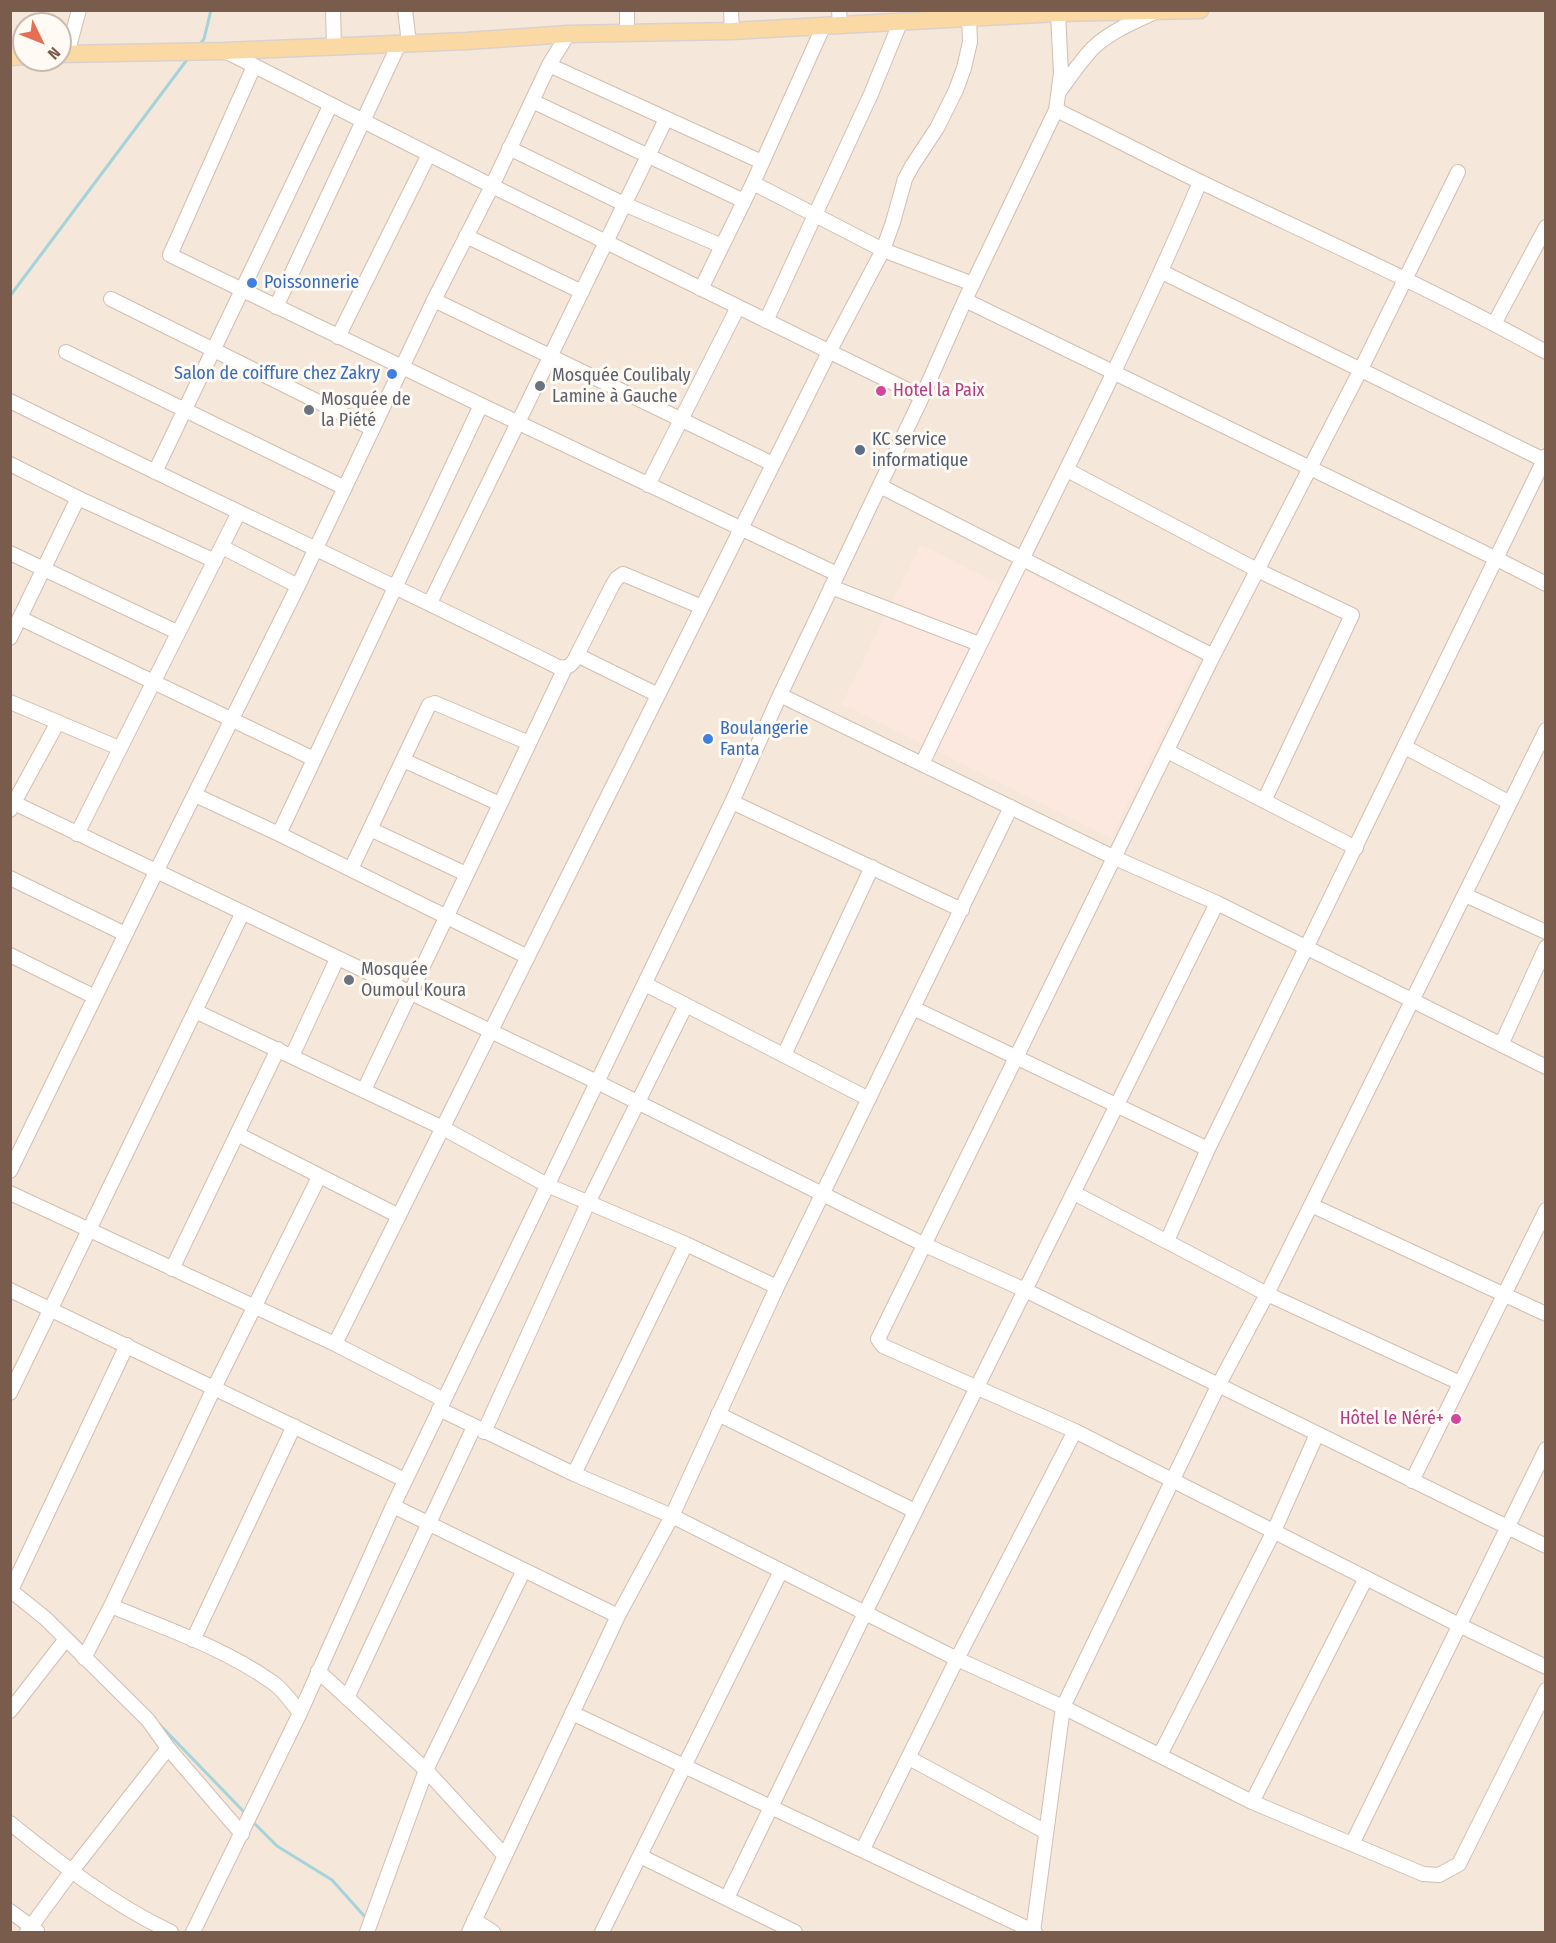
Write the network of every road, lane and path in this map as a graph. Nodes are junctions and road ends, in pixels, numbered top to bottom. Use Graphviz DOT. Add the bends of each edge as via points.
graph roads {
  1 [pos="79,10"];
  2 [pos="333,10"];
  3 [pos="405,10"];
  4 [pos="627,10"];
  5 [pos="731,10"];
  6 [pos="1200,10"];
  7 [pos="1157,11"];
  8 [pos="1058,13"];
  9 [pos="969,17"];
  10 [pos="834,20"];
  11 [pos="900,23"];
  12 [pos="72,29"];
  13 [pos="732,31"];
  14 [pos="627,32"];
  15 [pos="568,34"];
  16 [pos="404,44"];
  17 [pos="334,47"];
  18 [pos="225,51"];
  19 [pos="72,54"];
  20 [pos="549,65"];
  21 [pos="254,66"];
  22 [pos="1058,93"];
  23 [pos="532,101"];
  24 [pos="330,106"];
  25 [pos="1056,110"];
  26 [pos="666,119"];
  27 [pos="363,122"];
  28 [pos="509,148"];
  29 [pos="429,154"];
  30 [pos="647,157"];
  31 [pos="762,162"];
  32 [pos="1458,172"];
  33 [pos="1200,182"];
  34 [pos="753,183"];
  35 [pos="492,186"];
  36 [pos="744,201"];
  37 [pos="624,204"];
  38 [pos="816,214"];
  39 [pos="1545,227"];
  40 [pos="466,236"];
  41 [pos="606,242"];
  42 [pos="722,246"];
  43 [pos="883,250"];
  44 [pos="1162,272"];
  45 [pos="1406,279"];
  46 [pos="972,284"];
  47 [pos="701,289"];
  48 [pos="242,290"];
  49 [pos="582,292"];
  50 [pos="111,299"];
  51 [pos="434,300"];
  52 [pos="965,300"];
  53 [pos="276,306"];
  54 [pos="738,307"];
  55 [pos="766,321"];
  56 [pos="1494,324"];
  57 [pos="338,336"];
  58 [pos="213,350"];
  59 [pos="66,352"];
  60 [pos="829,352"];
  61 [pos="1545,352"];
  62 [pos="550,356"];
  63 [pos="401,367"];
  64 [pos="1360,371"];
  65 [pos="1113,372"];
  66 [pos="922,397"];
  67 [pos="10,401"];
  68 [pos="481,405"];
  69 [pos="184,411"];
  70 [pos="681,419"];
  71 [pos="518,423"];
  72 [pos="373,429"];
  73 [pos="1545,459"];
  74 [pos="10,464"];
  75 [pos="773,464"];
  76 [pos="1309,468"];
  77 [pos="1067,470"];
  78 [pos="154,472"];
  79 [pos="648,485"];
  80 [pos="880,486"];
  81 [pos="345,488"];
  82 [pos="78,498"];
  83 [pos="239,512"];
  84 [pos="741,529"];
  85 [pos="222,547"];
  86 [pos="316,549"];
  87 [pos="10,553"];
  88 [pos="1022,558"];
  89 [pos="1497,559"];
  90 [pos="216,561"];
  91 [pos="44,569"];
  92 [pos="1257,570"];
  93 [pos="837,574"];
  94 [pos="1545,584"];
  95 [pos="298,586"];
  96 [pos="395,586"];
  97 [pos="831,587"];
  98 [pos="430,603"];
  99 [pos="702,607"];
  100 [pos="20,618"];
  101 [pos="177,633"];
  102 [pos="10,638"];
  103 [pos="979,644"];
  104 [pos="578,655"];
  105 [pos="1214,656"];
  106 [pos="565,668"];
  107 [pos="152,682"];
  108 [pos="658,695"];
  109 [pos="780,695"];
  110 [pos="10,702"];
  111 [pos="232,719"];
  112 [pos="58,722"];
  113 [pos="1545,730"];
  114 [pos="529,743"];
  115 [pos="1405,747"];
  116 [pos="119,748"];
  117 [pos="1167,751"];
  118 [pos="314,759"];
  119 [pos="403,760"];
  120 [pos="922,764"];
  121 [pos="195,795"];
  122 [pos="1264,801"];
  123 [pos="732,802"];
  124 [pos="1510,803"];
  125 [pos="500,804"];
  126 [pos="12,805"];
  127 [pos="1011,807"];
  128 [pos="370,829"];
  129 [pos="77,834"];
  130 [pos="279,834"];
  131 [pos="1356,848"];
  132 [pos="1115,858"];
  133 [pos="872,867"];
  134 [pos="351,869"];
  135 [pos="156,872"];
  136 [pos="466,874"];
  137 [pos="10,878"];
  138 [pos="1465,895"];
  139 [pos="1217,903"];
  140 [pos="962,910"];
  141 [pos="242,914"];
  142 [pos="446,916"];
  143 [pos="1545,932"];
  144 [pos="125,934"];
  145 [pos="1545,946"];
  146 [pos="1308,947"];
  147 [pos="528,957"];
  148 [pos="12,959"];
  149 [pos="338,959"];
  150 [pos="645,984"];
  151 [pos="410,994"];
  152 [pos="95,997"];
  153 [pos="1414,999"];
  154 [pos="686,1005"];
  155 [pos="913,1008"];
  156 [pos="195,1011"];
  157 [pos="490,1032"];
  158 [pos="1501,1045"];
  159 [pos="278,1049"];
  160 [pos="292,1056"];
  161 [pos="784,1056"];
  162 [pos="1017,1057"];
  163 [pos="1545,1067"];
  164 [pos="597,1082"];
  165 [pos="364,1090"];
  166 [pos="869,1099"];
  167 [pos="637,1102"];
  168 [pos="1116,1107"];
  169 [pos="443,1128"];
  170 [pos="237,1134"];
  171 [pos="1208,1149"];
  172 [pos="10,1171"];
  173 [pos="319,1177"];
  174 [pos="547,1185"];
  175 [pos="10,1193"];
  176 [pos="1074,1193"];
  177 [pos="822,1194"];
  178 [pos="588,1203"];
  179 [pos="1311,1205"];
  180 [pos="1545,1210"];
  181 [pos="399,1216"];
  182 [pos="89,1230"];
  183 [pos="1167,1241"];
  184 [pos="686,1244"];
  185 [pos="925,1245"];
  186 [pos="172,1269"];
  187 [pos="777,1287"];
  188 [pos="10,1290"];
  189 [pos="1025,1290"];
  190 [pos="1267,1294"];
  191 [pos="1505,1294"];
  192 [pos="255,1307"];
  193 [pos="51,1308"];
  194 [pos="1545,1314"];
  195 [pos="335,1344"];
  196 [pos="127,1346"];
  197 [pos="1460,1383"];
  198 [pos="1219,1384"];
  199 [pos="977,1387"];
  200 [pos="214,1388"];
  201 [pos="10,1393"];
  202 [pos="441,1405"];
  203 [pos="718,1414"];
  204 [pos="294,1426"];
  205 [pos="479,1429"];
  206 [pos="1075,1431"];
  207 [pos="1317,1434"];
  208 [pos="1545,1449"];
  209 [pos="574,1474"];
  210 [pos="405,1480"];
  211 [pos="1173,1481"];
  212 [pos="1412,1481"];
  213 [pos="393,1506"];
  214 [pos="915,1511"];
  215 [pos="672,1516"];
  216 [pos="429,1523"];
  217 [pos="1507,1528"];
  218 [pos="1274,1531"];
  219 [pos="1545,1546"];
  220 [pos="524,1570"];
  221 [pos="781,1571"];
  222 [pos="1366,1578"];
  223 [pos="11,1590"];
  224 [pos="111,1606"];
  225 [pos="865,1613"];
  226 [pos="618,1616"];
  227 [pos="1458,1625"];
  228 [pos="66,1639"];
  229 [pos="193,1640"];
  230 [pos="84,1658"];
  231 [pos="957,1659"];
  232 [pos="1545,1667"];
  233 [pos="318,1671"];
  234 [pos="1545,1690"];
  235 [pos="347,1698"];
  236 [pos="1063,1707"];
  237 [pos="10,1711"];
  238 [pos="300,1713"];
  239 [pos="572,1713"];
  240 [pos="168,1748"];
  241 [pos="1160,1755"];
  242 [pos="909,1758"];
  243 [pos="685,1766"];
  244 [pos="426,1770"];
  245 [pos="1252,1802"];
  246 [pos="770,1807"];
  247 [pos="10,1823"];
  248 [pos="1046,1832"];
  249 [pos="242,1834"];
  250 [pos="1352,1844"];
  251 [pos="863,1849"];
  252 [pos="504,1855"];
  253 [pos="640,1856"];
  254 [pos="71,1872"];
  255 [pos="727,1898"];
  256 [pos="10,1911"];
  257 [pos="472,1926"];
  258 [pos="32,1931"];
  259 [pos="171,1932"];
  260 [pos="193,1932"];
  261 [pos="368,1932"];
  262 [pos="493,1932"];
  263 [pos="602,1932"];
  264 [pos="795,1932"];
  265 [pos="1033,1932"];
  1 -- 12 [label="street"];
  2 -- 17 [label="street"];
  3 -- 16 [label="street"];
  4 -- 14 [label="street"];
  5 -- 13 [label="street"];
  6 -- 7 [label="main road"];
  7 -- 8 [label="main road"];
  7 -- 22 [label="street" via="1098,44"];
  8 -- 9 [label="main road"];
  8 -- 22 [label="street"];
  9 -- 11 [label="main road"];
  9 -- 43 [label="street" via="970,42 964,68 946,110 905,179"];
  10 -- 11 [label="main road"];
  10 -- 13 [label="main road"];
  10 -- 31 [label="street"];
  11 -- 38 [label="street"];
  13 -- 14 [label="main road"];
  14 -- 15 [label="main road"];
  15 -- 16 [label="main road"];
  15 -- 20 [label="street"];
  16 -- 17 [label="main road"];
  16 -- 27 [label="street"];
  17 -- 18 [label="main road"];
  18 -- 19 [label="main road"];
  18 -- 21 [label="street"];
  20 -- 23 [label="street"];
  20 -- 26 [label="street"];
  21 -- 24 [label="street"];
  21 -- 48 [label="street" via="170,255"];
  22 -- 25 [label="street"];
  23 -- 28 [label="street"];
  23 -- 30 [label="street"];
  24 -- 27 [label="street"];
  24 -- 48 [label="street"];
  25 -- 33 [label="street"];
  25 -- 46 [label="street"];
  26 -- 30 [label="street"];
  26 -- 31 [label="street"];
  27 -- 29 [label="street"];
  27 -- 53 [label="street"];
  28 -- 35 [label="street"];
  28 -- 37 [label="street"];
  29 -- 35 [label="street"];
  29 -- 57 [label="street"];
  30 -- 36 [label="street"];
  30 -- 37 [label="street"];
  31 -- 34 [label="street"];
  32 -- 45 [label="street"];
  33 -- 44 [label="street"];
  33 -- 45 [label="street"];
  34 -- 36 [label="street"];
  34 -- 38 [label="street"];
  35 -- 40 [label="street"];
  35 -- 41 [label="street"];
  36 -- 42 [label="street"];
  37 -- 41 [label="street"];
  37 -- 42 [label="street"];
  38 -- 43 [label="street"];
  38 -- 55 [label="street"];
  39 -- 56 [label="street"];
  40 -- 49 [label="street"];
  40 -- 51 [label="street"];
  41 -- 47 [label="street"];
  41 -- 49 [label="street"];
  42 -- 47 [label="street"];
  43 -- 46 [label="street"];
  43 -- 60 [label="street"];
  44 -- 64 [label="street"];
  44 -- 65 [label="street"];
  45 -- 56 [label="street"];
  45 -- 64 [label="street"];
  46 -- 52 [label="street"];
  47 -- 54 [label="street"];
  48 -- 53 [label="street"];
  48 -- 58 [label="street"];
  49 -- 62 [label="street"];
  50 -- 58 [label="street"];
  51 -- 62 [label="street"];
  51 -- 63 [label="street"];
  52 -- 65 [label="street"];
  52 -- 66 [label="street"];
  53 -- 57 [label="street"];
  54 -- 55 [label="street"];
  54 -- 70 [label="street"];
  55 -- 60 [label="street"];
  56 -- 61 [label="street"];
  57 -- 63 [label="street"];
  58 -- 69 [label="street"];
  58 -- 72 [label="street"];
  59 -- 69 [label="street"];
  60 -- 66 [label="street"];
  60 -- 75 [label="street"];
  62 -- 70 [label="street"];
  62 -- 71 [label="street"];
  63 -- 68 [label="street"];
  63 -- 72 [label="street"];
  64 -- 73 [label="street"];
  64 -- 76 [label="street"];
  65 -- 76 [label="street"];
  65 -- 77 [label="street"];
  66 -- 80 [label="street"];
  67 -- 78 [label="street"];
  68 -- 71 [label="street"];
  68 -- 96 [label="street"];
  69 -- 78 [label="street"];
  69 -- 81 [label="street"];
  70 -- 75 [label="street"];
  70 -- 79 [label="street"];
  71 -- 79 [label="street"];
  71 -- 98 [label="street"];
  72 -- 81 [label="street"];
  73 -- 89 [label="street"];
  74 -- 82 [label="street"];
  75 -- 84 [label="street"];
  76 -- 89 [label="street"];
  76 -- 92 [label="street"];
  77 -- 88 [label="street"];
  77 -- 92 [label="street"];
  78 -- 83 [label="street"];
  79 -- 84 [label="street"];
  80 -- 88 [label="street"];
  80 -- 93 [label="street"];
  81 -- 86 [label="street"];
  82 -- 90 [label="street"];
  82 -- 91 [label="street"];
  83 -- 85 [label="street"];
  83 -- 86 [label="street"];
  84 -- 93 [label="street"];
  84 -- 99 [label="street"];
  85 -- 90 [label="street"];
  85 -- 95 [label="street"];
  86 -- 95 [label="street"];
  86 -- 96 [label="street"];
  87 -- 91 [label="street"];
  88 -- 103 [label="street"];
  88 -- 105 [label="street"];
  89 -- 94 [label="street"];
  89 -- 115 [label="street"];
  90 -- 101 [label="street"];
  91 -- 100 [label="street"];
  91 -- 101 [label="street"];
  92 -- 105 [label="street"];
  92 -- 122 [label="street" via="1352,615"];
  93 -- 97 [label="street"];
  95 -- 111 [label="street"];
  96 -- 98 [label="street"];
  96 -- 118 [label="street"];
  97 -- 103 [label="street"];
  97 -- 109 [label="street"];
  98 -- 106 [label="street"];
  99 -- 104 [label="street" via="623,574 612,586"];
  99 -- 108 [label="street"];
  100 -- 102 [label="street"];
  100 -- 107 [label="street"];
  101 -- 107 [label="street"];
  103 -- 120 [label="street"];
  104 -- 106 [label="street"];
  104 -- 108 [label="street"];
  105 -- 117 [label="street"];
  106 -- 114 [label="street"];
  107 -- 111 [label="street"];
  107 -- 116 [label="street"];
  108 -- 147 [label="street"];
  109 -- 120 [label="street"];
  109 -- 123 [label="street"];
  110 -- 112 [label="street"];
  111 -- 118 [label="street"];
  111 -- 121 [label="street"];
  112 -- 116 [label="street"];
  112 -- 126 [label="street"];
  113 -- 124 [label="street"];
  114 -- 119 [label="street" via="435,704 429,705"];
  114 -- 125 [label="street"];
  115 -- 124 [label="street"];
  115 -- 131 [label="street"];
  116 -- 129 [label="street"];
  117 -- 122 [label="street"];
  117 -- 132 [label="street"];
  118 -- 130 [label="street"];
  119 -- 125 [label="street"];
  119 -- 128 [label="street"];
  120 -- 127 [label="street"];
  121 -- 130 [label="street"];
  121 -- 135 [label="street"];
  122 -- 131 [label="street"];
  123 -- 133 [label="street"];
  123 -- 150 [label="street"];
  124 -- 138 [label="street"];
  125 -- 136 [label="street"];
  126 -- 129 [label="street"];
  127 -- 132 [label="street"];
  127 -- 140 [label="street"];
  128 -- 134 [label="street"];
  128 -- 136 [label="street"];
  129 -- 135 [label="street"];
  130 -- 134 [label="street"];
  131 -- 146 [label="street"];
  132 -- 139 [label="street"];
  132 -- 162 [label="street"];
  133 -- 140 [label="street"];
  133 -- 161 [label="street"];
  134 -- 142 [label="street"];
  135 -- 141 [label="street"];
  135 -- 144 [label="street"];
  136 -- 142 [label="street"];
  137 -- 144 [label="street"];
  138 -- 143 [label="street"];
  138 -- 153 [label="street"];
  139 -- 146 [label="street"];
  139 -- 168 [label="street"];
  140 -- 155 [label="street"];
  141 -- 149 [label="street"];
  141 -- 156 [label="street"];
  142 -- 147 [label="street"];
  142 -- 151 [label="street"];
  144 -- 152 [label="street"];
  145 -- 158 [label="street"];
  146 -- 153 [label="street"];
  146 -- 171 [label="street"];
  147 -- 157 [label="street"];
  148 -- 152 [label="street"];
  149 -- 151 [label="street"];
  149 -- 160 [label="street"];
  150 -- 154 [label="street"];
  150 -- 164 [label="street"];
  151 -- 157 [label="street"];
  151 -- 165 [label="street"];
  152 -- 172 [label="street"];
  153 -- 158 [label="street"];
  153 -- 179 [label="street"];
  154 -- 161 [label="street"];
  154 -- 167 [label="street"];
  155 -- 162 [label="street"];
  155 -- 166 [label="street"];
  156 -- 159 [label="street"];
  156 -- 182 [label="street"];
  157 -- 164 [label="street"];
  157 -- 169 [label="street"];
  158 -- 163 [label="street"];
  159 -- 160 [label="street"];
  159 -- 170 [label="street"];
  160 -- 165 [label="street"];
  161 -- 166 [label="street"];
  162 -- 168 [label="street"];
  162 -- 185 [label="street"];
  164 -- 167 [label="street"];
  164 -- 174 [label="street"];
  165 -- 169 [label="street"];
  166 -- 177 [label="street"];
  167 -- 177 [label="street"];
  167 -- 178 [label="street"];
  168 -- 171 [label="street"];
  168 -- 176 [label="street"];
  169 -- 174 [label="street"];
  169 -- 181 [label="street"];
  170 -- 173 [label="street"];
  170 -- 186 [label="street"];
  171 -- 183 [label="street"];
  173 -- 181 [label="street"];
  173 -- 192 [label="street"];
  174 -- 178 [label="street"];
  174 -- 202 [label="street"];
  175 -- 182 [label="street"];
  176 -- 183 [label="street"];
  176 -- 189 [label="street"];
  177 -- 185 [label="street"];
  177 -- 187 [label="street"];
  178 -- 184 [label="street"];
  178 -- 205 [label="street"];
  179 -- 190 [label="street"];
  179 -- 191 [label="street"];
  180 -- 191 [label="street"];
  181 -- 195 [label="street"];
  182 -- 186 [label="street"];
  182 -- 193 [label="street"];
  183 -- 190 [label="street"];
  184 -- 187 [label="street"];
  184 -- 209 [label="street"];
  185 -- 189 [label="street"];
  185 -- 199 [label="street" via="879,1339 882,1346"];
  186 -- 192 [label="street"];
  187 -- 203 [label="street"];
  188 -- 193 [label="street"];
  189 -- 198 [label="street"];
  189 -- 199 [label="street"];
  190 -- 197 [label="street"];
  190 -- 198 [label="street"];
  191 -- 194 [label="street"];
  191 -- 197 [label="street"];
  192 -- 195 [label="street"];
  192 -- 200 [label="street"];
  193 -- 196 [label="street"];
  193 -- 201 [label="street"];
  195 -- 202 [label="street"];
  196 -- 200 [label="street"];
  196 -- 223 [label="street"];
  197 -- 212 [label="street"];
  198 -- 207 [label="street"];
  198 -- 211 [label="street"];
  199 -- 206 [label="street"];
  199 -- 214 [label="street"];
  200 -- 204 [label="street"];
  200 -- 224 [label="street"];
  202 -- 205 [label="street"];
  202 -- 210 [label="street"];
  203 -- 214 [label="street"];
  203 -- 215 [label="street"];
  204 -- 210 [label="street"];
  204 -- 229 [label="street"];
  205 -- 209 [label="street"];
  205 -- 216 [label="street"];
  206 -- 211 [label="street"];
  206 -- 231 [label="street"];
  207 -- 212 [label="street"];
  207 -- 218 [label="street"];
  208 -- 217 [label="street"];
  209 -- 215 [label="street"];
  210 -- 213 [label="street"];
  211 -- 218 [label="street"];
  211 -- 236 [label="street"];
  212 -- 217 [label="street"];
  213 -- 216 [label="street"];
  213 -- 233 [label="street"];
  214 -- 225 [label="street"];
  215 -- 221 [label="street"];
  215 -- 226 [label="street"];
  216 -- 220 [label="street"];
  216 -- 235 [label="street"];
  217 -- 219 [label="street"];
  217 -- 227 [label="street"];
  218 -- 222 [label="street"];
  218 -- 241 [label="street"];
  220 -- 226 [label="street"];
  220 -- 244 [label="street"];
  221 -- 225 [label="street"];
  221 -- 243 [label="street"];
  222 -- 227 [label="street"];
  222 -- 245 [label="street"];
  223 -- 228 [label="street"];
  224 -- 229 [label="street"];
  224 -- 230 [label="street"];
  225 -- 231 [label="street"];
  225 -- 246 [label="street"];
  226 -- 239 [label="street"];
  227 -- 232 [label="street"];
  227 -- 250 [label="street"];
  228 -- 230 [label="street"];
  228 -- 237 [label="street"];
  229 -- 238 [label="street" via="274,1683"];
  230 -- 240 [label="street" via="148,1720"];
  231 -- 236 [label="street"];
  231 -- 242 [label="street"];
  233 -- 235 [label="street"];
  233 -- 238 [label="street"];
  234 -- 250 [label="street" via="1459,1864 1439,1875 1423,1874"];
  235 -- 244 [label="street"];
  236 -- 241 [label="street"];
  236 -- 248 [label="street"];
  238 -- 249 [label="street"];
  239 -- 243 [label="street"];
  239 -- 252 [label="street"];
  240 -- 249 [label="street"];
  240 -- 254 [label="street"];
  241 -- 245 [label="street"];
  242 -- 248 [label="street"];
  242 -- 251 [label="street"];
  243 -- 246 [label="street"];
  243 -- 253 [label="street"];
  244 -- 252 [label="street"];
  244 -- 261 [label="street"];
  245 -- 250 [label="street"];
  246 -- 251 [label="street"];
  246 -- 255 [label="street"];
  247 -- 254 [label="street"];
  248 -- 265 [label="street"];
  249 -- 260 [label="street"];
  251 -- 265 [label="street"];
  252 -- 257 [label="street"];
  253 -- 255 [label="street"];
  253 -- 263 [label="street"];
  254 -- 258 [label="street"];
  254 -- 259 [label="street" via="134,1914"];
  255 -- 264 [label="street"];
  256 -- 258 [label="street"];
  257 -- 262 [label="street"];
}
